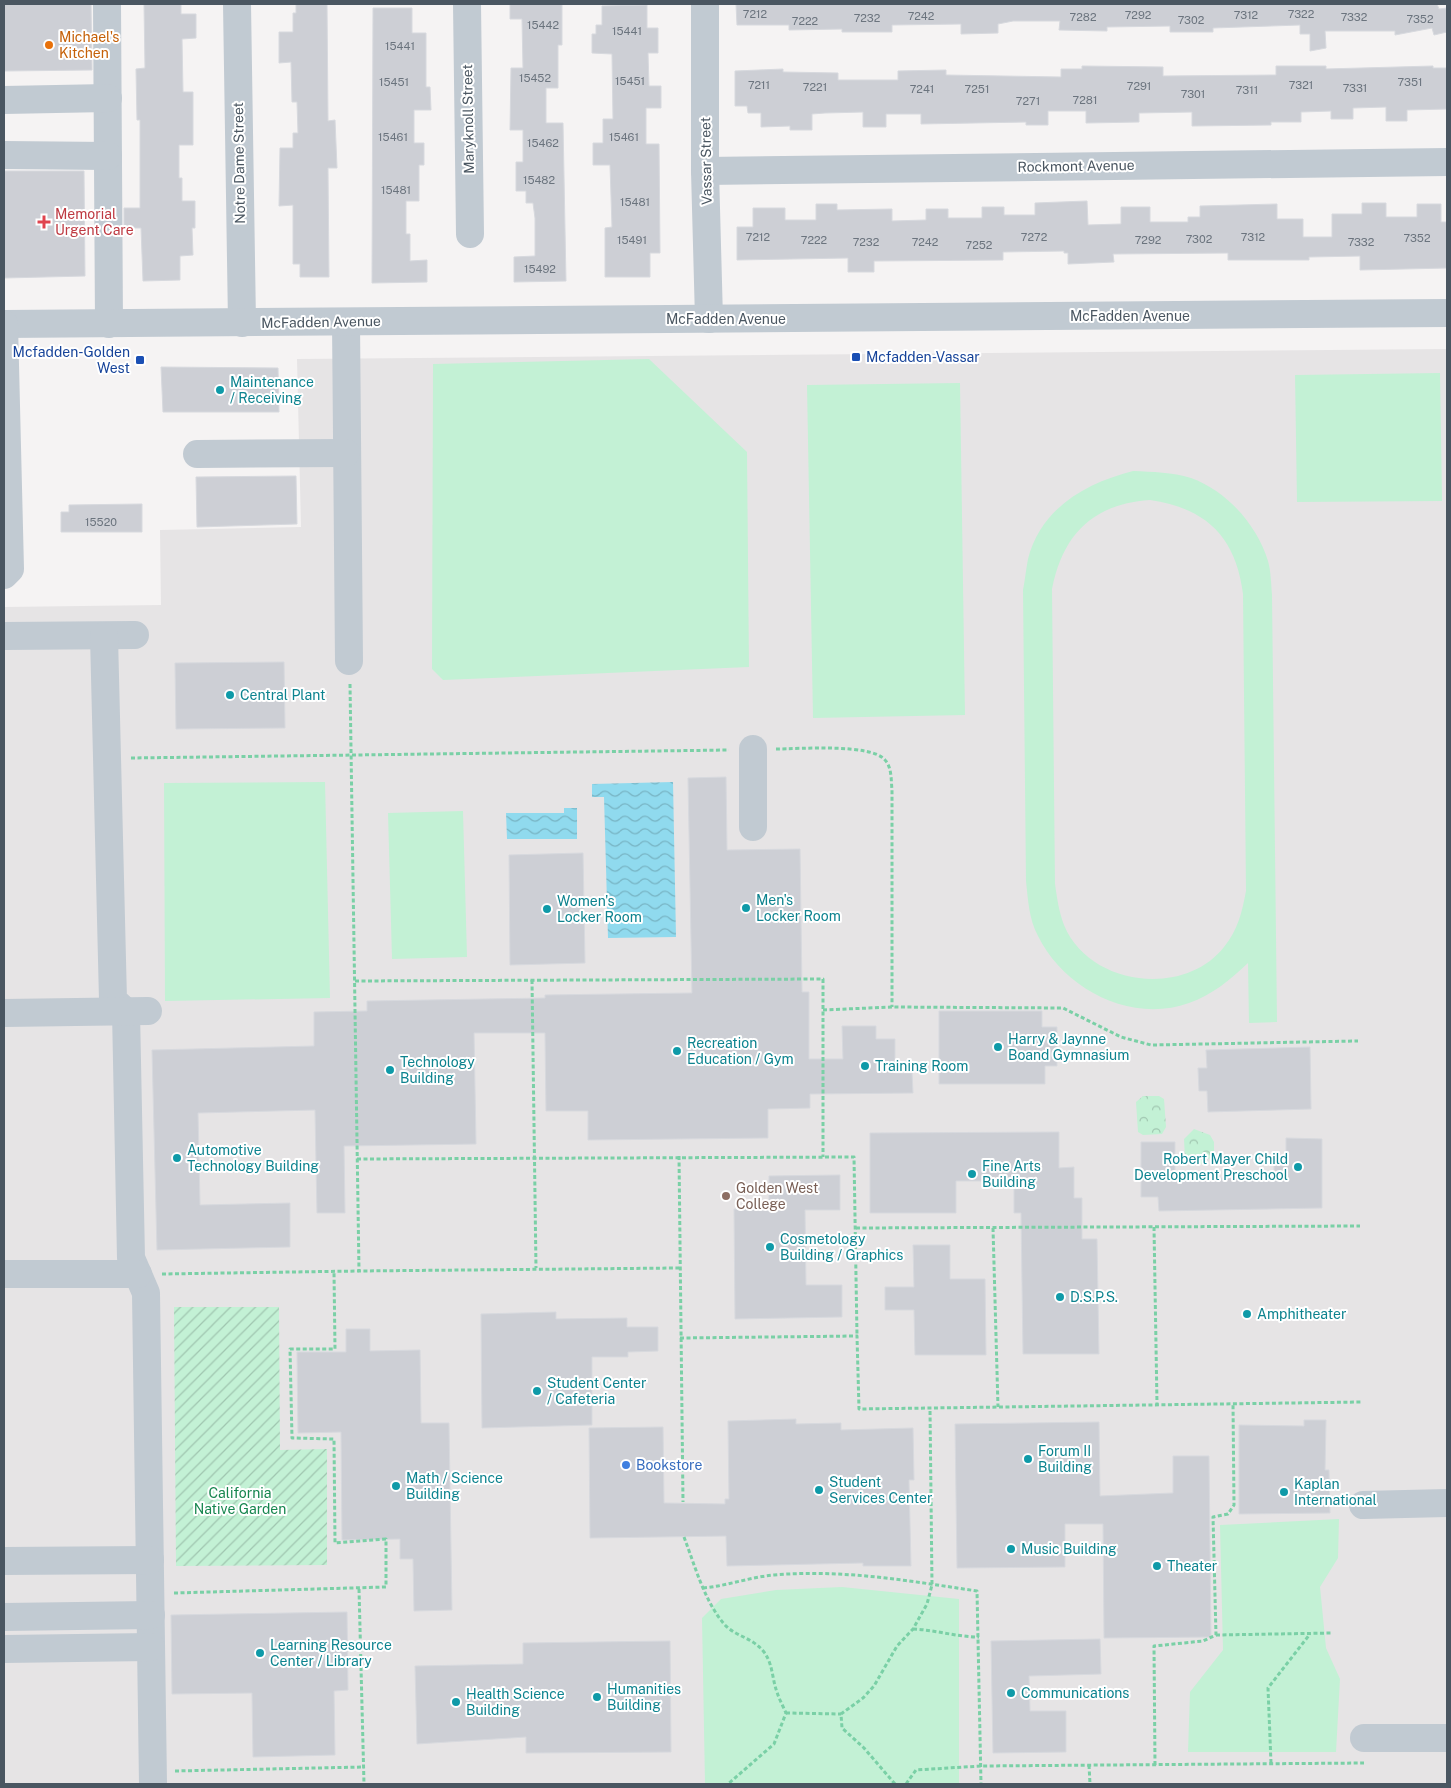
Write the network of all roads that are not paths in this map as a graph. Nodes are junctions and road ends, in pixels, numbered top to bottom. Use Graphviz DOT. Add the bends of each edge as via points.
graph roads {
  1 [pos="107,4"];
  2 [pos="237,4"];
  3 [pos="467,4"];
  4 [pos="706,4"];
  5 [pos="108,98"];
  6 [pos="4,100"];
  7 [pos="4,155"];
  8 [pos="108,156"];
  9 [pos="1447,162"];
  10 [pos="705,171"];
  11 [pos="470,234"];
  12 [pos="1447,313"];
  13 [pos="709,319"];
  14 [pos="346,322"];
  15 [pos="242,323"];
  16 [pos="4,324"];
  17 [pos="109,324"];
  18 [pos="6,409"];
  19 [pos="346,453"];
  20 [pos="197,454"];
  21 [pos="4,575"];
  22 [pos="135,635"];
  23 [pos="4,636"];
  24 [pos="104,636"];
  25 [pos="350,661"];
  26 [pos="753,749"];
  27 [pos="753,827"];
  28 [pos="137,1011"];
  29 [pos="4,1013"];
  30 [pos="4,1274"];
  31 [pos="138,1274"];
  32 [pos="1447,1503"];
  33 [pos="1363,1505"];
  34 [pos="150,1560"];
  35 [pos="4,1561"];
  36 [pos="151,1615"];
  37 [pos="4,1616"];
  38 [pos="151,1647"];
  39 [pos="4,1649"];
  40 [pos="1447,1738"];
  41 [pos="1364,1751"];
  42 [pos="162,1778"];
  1 -- 5 [label="street"];
  2 -- 15 [label="street, Notre Dame Street"];
  3 -- 11 [label="street, Maryknoll Street"];
  4 -- 10 [label="street, Vassar Street"];
  5 -- 6 [label="street"];
  5 -- 8 [label="street"];
  7 -- 8 [label="street"];
  8 -- 17 [label="street"];
  9 -- 10 [label="street, Rockmont Avenue"];
  10 -- 13 [label="street, Vassar Street"];
  12 -- 13 [label="street, McFadden Avenue"];
  13 -- 14 [label="street, McFadden Avenue"];
  14 -- 15 [label="street, McFadden Avenue"];
  14 -- 19 [label="street"];
  15 -- 17 [label="street, McFadden Avenue"];
  16 -- 17 [label="street, McFadden Avenue"];
  16 -- 18 [label="street"];
  18 -- 21 [label="street" via="10,569"];
  19 -- 20 [label="street"];
  19 -- 25 [label="street"];
  22 -- 24 [label="street"];
  23 -- 24 [label="street"];
  24 -- 28 [label="street" via="113,1000"];
  26 -- 27 [label="street"];
  28 -- 29 [label="street"];
  28 -- 31 [label="street" via="131,1258"];
  30 -- 31 [label="street"];
  31 -- 34 [label="street" via="146,1293"];
  32 -- 33 [label="street"];
  34 -- 35 [label="street"];
  34 -- 36 [label="street"];
  36 -- 37 [label="street"];
  36 -- 38 [label="street"];
  38 -- 39 [label="street"];
  38 -- 42 [label="street"];
  40 -- 41 [label="street"];
}
